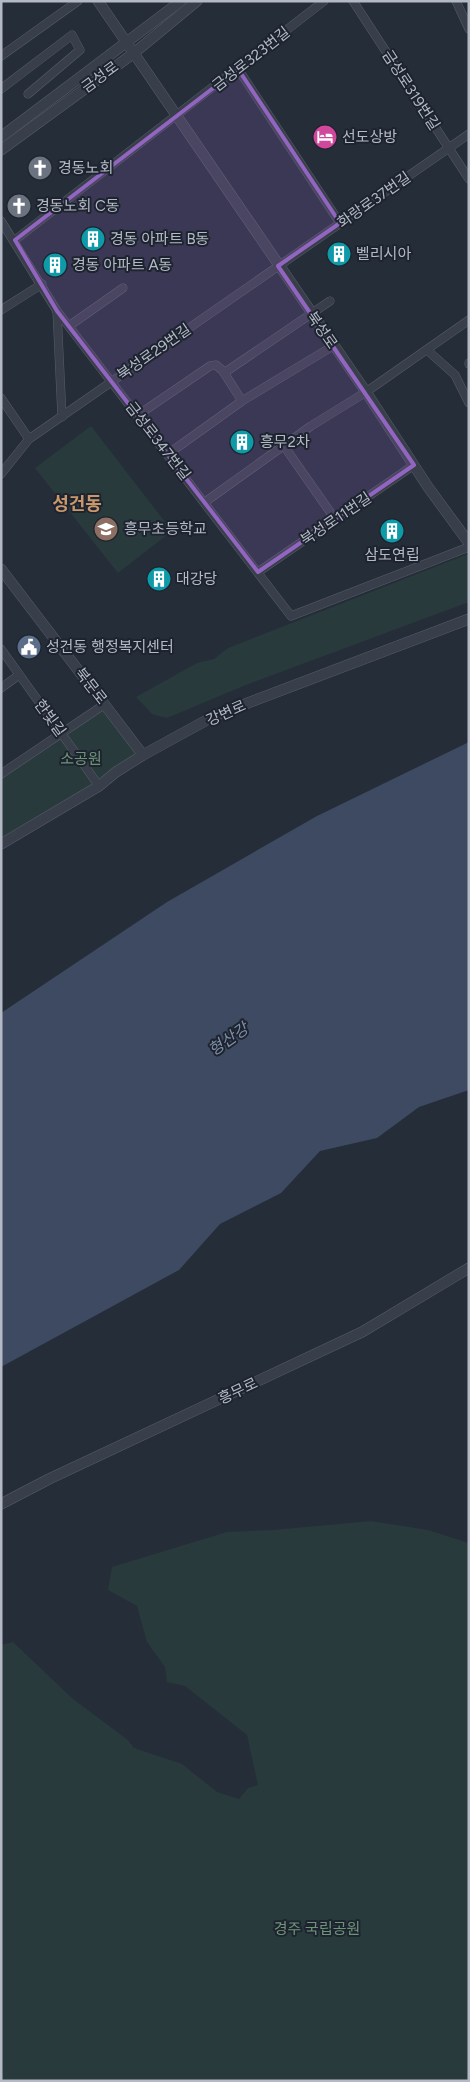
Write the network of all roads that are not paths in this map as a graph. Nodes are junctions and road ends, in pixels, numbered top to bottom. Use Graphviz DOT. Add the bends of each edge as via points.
graph roads {
  1 [pos="78,1"];
  2 [pos="98,1"];
  3 [pos="181,1"];
  4 [pos="197,1"];
  5 [pos="324,1"];
  6 [pos="353,1"];
  7 [pos="456,1"];
  8 [pos="469,29"];
  9 [pos="127,44"];
  10 [pos="134,53"];
  11 [pos="1,56"];
  12 [pos="238,69"];
  13 [pos="1,89"];
  14 [pos="28,94"];
  15 [pos="177,116"];
  16 [pos="469,134"];
  17 [pos="1,137"];
  18 [pos="449,148"];
  19 [pos="1,150"];
  20 [pos="469,179"];
  21 [pos="1,221"];
  22 [pos="340,224"];
  23 [pos="15,240"];
  24 [pos="278,266"];
  25 [pos="42,284"];
  26 [pos="123,288"];
  27 [pos="330,301"];
  28 [pos="1,310"];
  29 [pos="57,310"];
  30 [pos="311,314"];
  31 [pos="469,320"];
  32 [pos="70,326"];
  33 [pos="333,346"];
  34 [pos="427,350"];
  35 [pos="224,373"];
  36 [pos="111,382"];
  37 [pos="366,392"];
  38 [pos="1,399"];
  39 [pos="242,401"];
  40 [pos="469,403"];
  41 [pos="138,415"];
  42 [pos="62,417"];
  43 [pos="29,439"];
  44 [pos="284,446"];
  45 [pos="168,454"];
  46 [pos="414,465"];
  47 [pos="1,474"];
  48 [pos="205,502"];
  49 [pos="335,519"];
  50 [pos="469,543"];
  51 [pos="469,548"];
  52 [pos="1,569"];
  53 [pos="258,572"];
  54 [pos="469,619"];
  55 [pos="1,649"];
  56 [pos="19,675"];
  57 [pos="1,688"];
  58 [pos="105,704"];
  59 [pos="61,733"];
  60 [pos="144,755"];
  61 [pos="1,774"];
  62 [pos="99,786"];
  63 [pos="1,844"];
  64 [pos="469,1268"];
  65 [pos="1,1504"];
  1 -- 11 [label="street"];
  2 -- 9 [label="street, 북성로"];
  3 -- 9 [label="street, 금성로"];
  4 -- 10 [label="street, 금성로"];
  5 -- 12 [label="street, 금성로323번길"];
  6 -- 18 [label="street, 금성로319번길"];
  7 -- 8 [label="street"];
  9 -- 10 [label="street, 북성로"];
  9 -- 17 [label="street, 금성로"];
  10 -- 15 [label="street, 북성로"];
  10 -- 19 [label="street, 금성로"];
  12 -- 15 [label="street, 금성로323번길"];
  12 -- 22 [label="street"];
  13 -- 14 [label="street" via="72,35 80,50"];
  15 -- 23 [label="street"];
  15 -- 24 [label="street, 북성로"];
  16 -- 18 [label="street, 화랑로37번길"];
  18 -- 20 [label="street, 금성로319번길"];
  18 -- 22 [label="street, 화랑로37번길"];
  21 -- 23 [label="street, 금성로347번길"];
  22 -- 24 [label="street, 화랑로37번길"];
  23 -- 25 [label="street, 금성로347번길"];
  24 -- 30 [label="street, 북성로"];
  24 -- 36 [label="street, 북성로29번길"];
  25 -- 28 [label="street"];
  25 -- 29 [label="street, 금성로347번길"];
  26 -- 32 [label="street"];
  27 -- 30 [label="street"];
  29 -- 32 [label="street, 금성로347번길"];
  29 -- 42 [label="street, 금성로347번길"];
  30 -- 33 [label="street, 북성로"];
  30 -- 35 [label="street"];
  31 -- 34 [label="street"];
  32 -- 36 [label="street, 금성로347번길"];
  33 -- 37 [label="street, 북성로"];
  33 -- 39 [label="street"];
  34 -- 37 [label="street"];
  34 -- 40 [label="street" via="455,375"];
  35 -- 39 [label="street"];
  35 -- 41 [label="street" via="216,365 210,366"];
  36 -- 41 [label="street, 금성로347번길"];
  36 -- 42 [label="street, 북성로29번길"];
  37 -- 44 [label="street"];
  37 -- 46 [label="street, 북성로"];
  38 -- 43 [label="street"];
  39 -- 45 [label="street"];
  41 -- 45 [label="street, 금성로347번길"];
  42 -- 43 [label="street, 북성로29번길"];
  43 -- 47 [label="street, 북성로29번길"];
  44 -- 48 [label="street"];
  44 -- 49 [label="street"];
  45 -- 48 [label="street, 금성로347번길"];
  46 -- 49 [label="street, 북성로11번길"];
  46 -- 50 [label="street, 북성로"];
  48 -- 53 [label="street, 금성로347번길"];
  49 -- 53 [label="street, 북성로11번길"];
  51 -- 53 [label="street, 금성로347번길" via="291,616"];
  52 -- 58 [label="street, 북문로"];
  54 -- 60 [label="street, 강변로" via="216,715"];
  55 -- 56 [label="street, 한빛길"];
  56 -- 57 [label="street"];
  56 -- 59 [label="street, 한빛길"];
  58 -- 59 [label="street"];
  58 -- 60 [label="street, 북문로"];
  59 -- 61 [label="street"];
  59 -- 62 [label="street, 한빛길"];
  60 -- 62 [label="street, 강변로"];
  62 -- 63 [label="street, 강변로"];
  64 -- 65 [label="street, 흥무로" via="362,1332 49,1478"];
}
